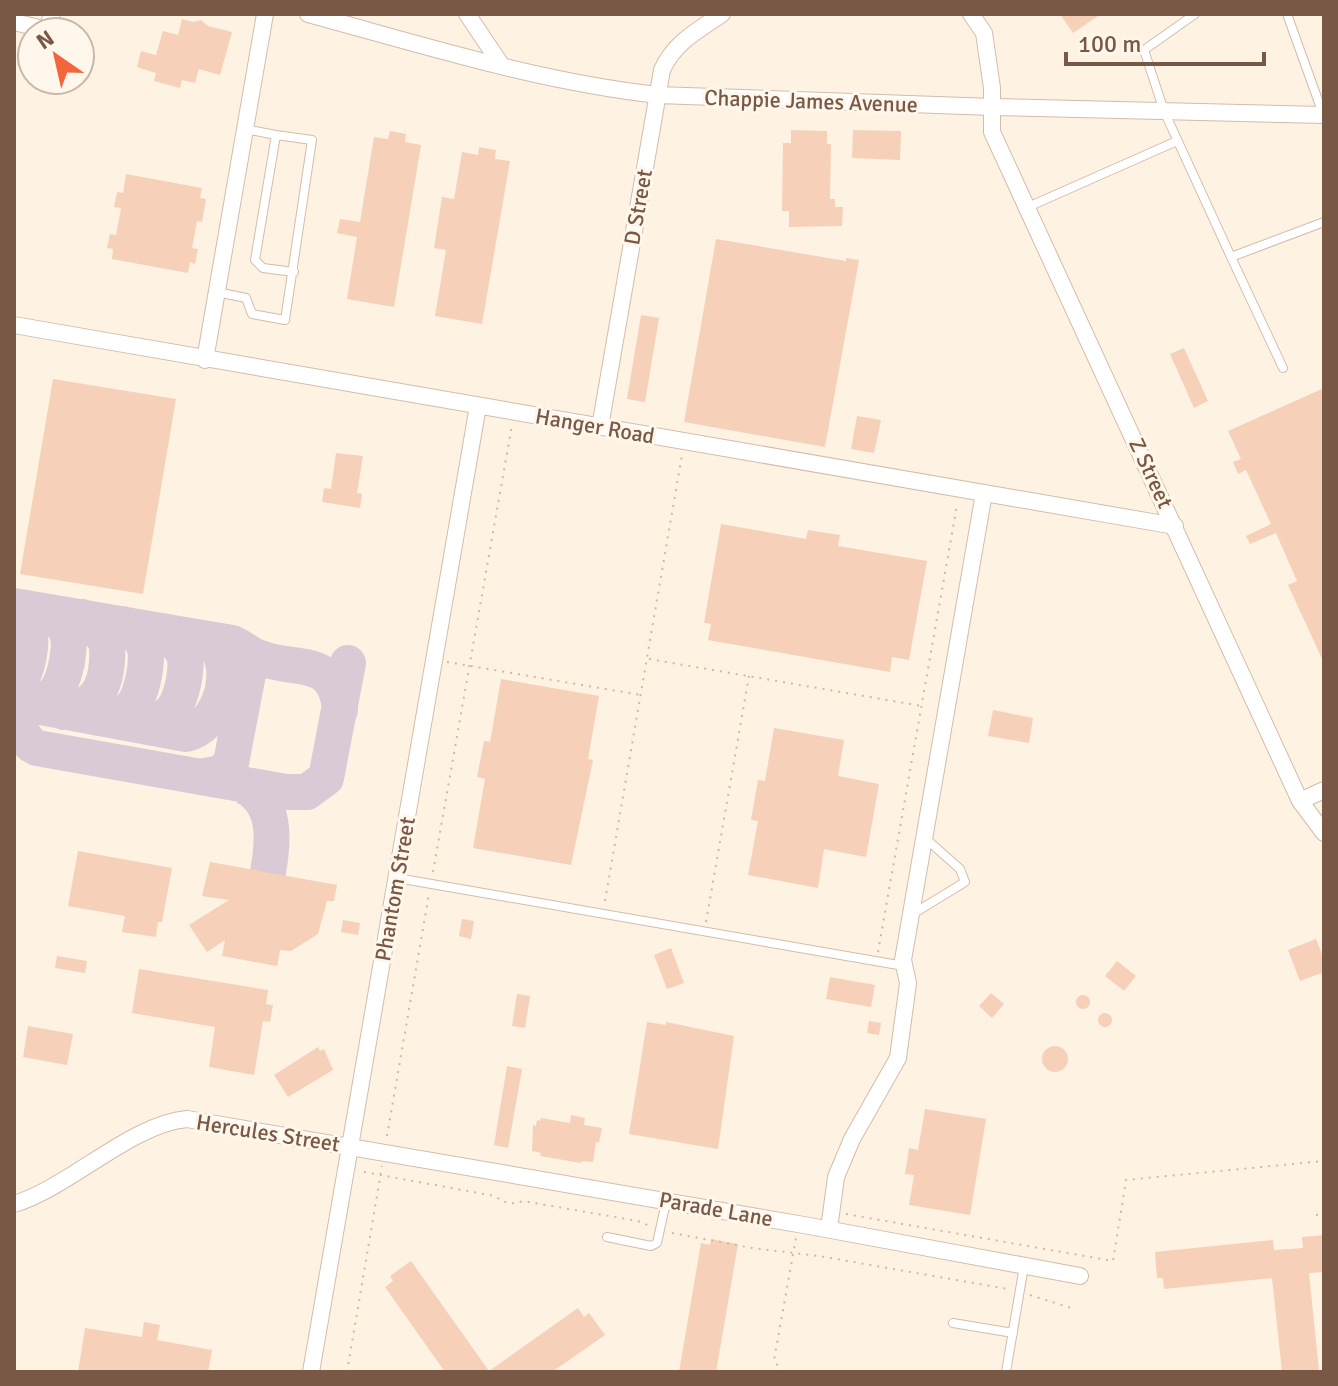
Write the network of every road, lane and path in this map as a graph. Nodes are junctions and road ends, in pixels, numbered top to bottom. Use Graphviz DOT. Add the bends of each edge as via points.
graph roads {
  1 [pos="52,14"];
  2 [pos="265,14"];
  3 [pos="308,14"];
  4 [pos="467,14"];
  5 [pos="722,14"];
  6 [pos="971,14"];
  7 [pos="1195,14"];
  8 [pos="1287,14"];
  9 [pos="14,22"];
  10 [pos="502,66"];
  11 [pos="658,95"];
  12 [pos="993,107"];
  13 [pos="1164,111"];
  14 [pos="1324,115"];
  15 [pos="244,129"];
  16 [pos="276,135"];
  17 [pos="1177,141"];
  18 [pos="1028,207"];
  19 [pos="1324,222"];
  20 [pos="1231,257"];
  21 [pos="294,272"];
  22 [pos="217,292"];
  23 [pos="14,325"];
  24 [pos="205,360"];
  25 [pos="1283,368"];
  26 [pos="478,406"];
  27 [pos="600,427"];
  28 [pos="685,442"];
  29 [pos="984,493"];
  30 [pos="957,504"];
  31 [pos="1175,526"];
  32 [pos="434,659"];
  33 [pos="648,659"];
  34 [pos="749,676"];
  35 [pos="641,695"];
  36 [pos="923,706"];
  37 [pos="1324,790"];
  38 [pos="1300,801"];
  39 [pos="1324,833"];
  40 [pos="924,837"];
  41 [pos="397,878"];
  42 [pos="602,914"];
  43 [pos="911,916"];
  44 [pos="704,931"];
  45 [pos="877,961"];
  46 [pos="904,966"];
  47 [pos="351,1146"];
  48 [pos="1324,1161"];
  49 [pos="364,1172"];
  50 [pos="667,1201"];
  51 [pos="14,1204"];
  52 [pos="830,1211"];
  53 [pos="1324,1214"];
  54 [pos="1316,1215"];
  55 [pos="804,1225"];
  56 [pos="829,1229"];
  57 [pos="661,1231"];
  58 [pos="607,1237"];
  59 [pos="792,1253"];
  60 [pos="1024,1265"];
  61 [pos="1080,1276"];
  62 [pos="1019,1291"];
  63 [pos="1074,1309"];
  64 [pos="953,1323"];
  65 [pos="1013,1333"];
  66 [pos="311,1372"];
  67 [pos="782,1372"];
  68 [pos="1006,1372"];
  1 -- 9 [label="street" via="47,30"];
  2 -- 15 [label="street"];
  3 -- 10 [label="street, Chappie James Avenue"];
  4 -- 10 [label="street"];
  5 -- 11 [label="street, D Street" via="669,55"];
  6 -- 12 [label="street, Z Street" via="984,33"];
  7 -- 13 [label="lane" via="1144,50"];
  8 -- 14 [label="lane"];
  10 -- 11 [label="street, Chappie James Avenue"];
  11 -- 12 [label="street, Chappie James Avenue"];
  11 -- 27 [label="street, D Street"];
  12 -- 13 [label="street, Chappie James Avenue"];
  12 -- 18 [label="street, Z Street" via="992,132"];
  13 -- 14 [label="street, Chappie James Avenue"];
  13 -- 17 [label="lane"];
  15 -- 16 [label="lane"];
  15 -- 22 [label="street"];
  16 -- 21 [label="lane" via="255,260 263,268"];
  16 -- 21 [label="lane" via="312,140"];
  17 -- 18 [label="lane"];
  17 -- 20 [label="lane"];
  18 -- 31 [label="street, Z Street"];
  19 -- 20 [label="lane"];
  20 -- 25 [label="lane"];
  21 -- 22 [label="lane" via="285,320 252,314 246,298"];
  22 -- 24 [label="street"];
  23 -- 24 [label="street, Hanger Road"];
  24 -- 26 [label="street, Hanger Road"];
  26 -- 27 [label="street, Hanger Road"];
  26 -- 32 [label="street, Phantom Street"];
  27 -- 28 [label="street, Hanger Road"];
  28 -- 29 [label="street, Hanger Road"];
  28 -- 33 [label="path"];
  29 -- 31 [label="street, Hanger Road"];
  29 -- 40 [label="street"];
  30 -- 36 [label="path"];
  31 -- 38 [label="street, Z Street"];
  32 -- 35 [label="path"];
  32 -- 41 [label="street, Phantom Street"];
  33 -- 34 [label="path"];
  33 -- 35 [label="path"];
  34 -- 36 [label="path"];
  34 -- 44 [label="path"];
  35 -- 42 [label="path"];
  36 -- 45 [label="path"];
  37 -- 38 [label="street"];
  38 -- 39 [label="street, Z Street"];
  40 -- 43 [label="street"];
  40 -- 43 [label="lane" via="960,869 965,882"];
  41 -- 42 [label="lane"];
  41 -- 47 [label="street, Phantom Street"];
  42 -- 44 [label="lane"];
  43 -- 46 [label="street"];
  44 -- 45 [label="lane"];
  45 -- 46 [label="lane"];
  46 -- 52 [label="street" via="908,983 898,1058 852,1139 836,1177"];
  47 -- 50 [label="street, Parade Lane"];
  47 -- 51 [label="street, Hercules Street" via="205,1120 172,1120"];
  47 -- 66 [label="street, Phantom Street"];
  48 -- 52 [label="path" via="1126,1180 1113,1261"];
  49 -- 57 [label="path" via="495,1196 513,1204 523,1201 638,1221"];
  50 -- 55 [label="street, Parade Lane"];
  50 -- 57 [label="lane"];
  52 -- 56 [label="street"];
  53 -- 54 [label="path"];
  55 -- 56 [label="street, Parade Lane"];
  55 -- 59 [label="path"];
  56 -- 60 [label="street, Parade Lane"];
  57 -- 58 [label="lane" via="651,1246"];
  57 -- 59 [label="path"];
  59 -- 62 [label="path"];
  59 -- 67 [label="path" via="774,1360"];
  60 -- 61 [label="street, Parade Lane"];
  60 -- 62 [label="lane"];
  62 -- 63 [label="path"];
  62 -- 65 [label="lane"];
  64 -- 65 [label="lane"];
  65 -- 68 [label="lane"];
}
